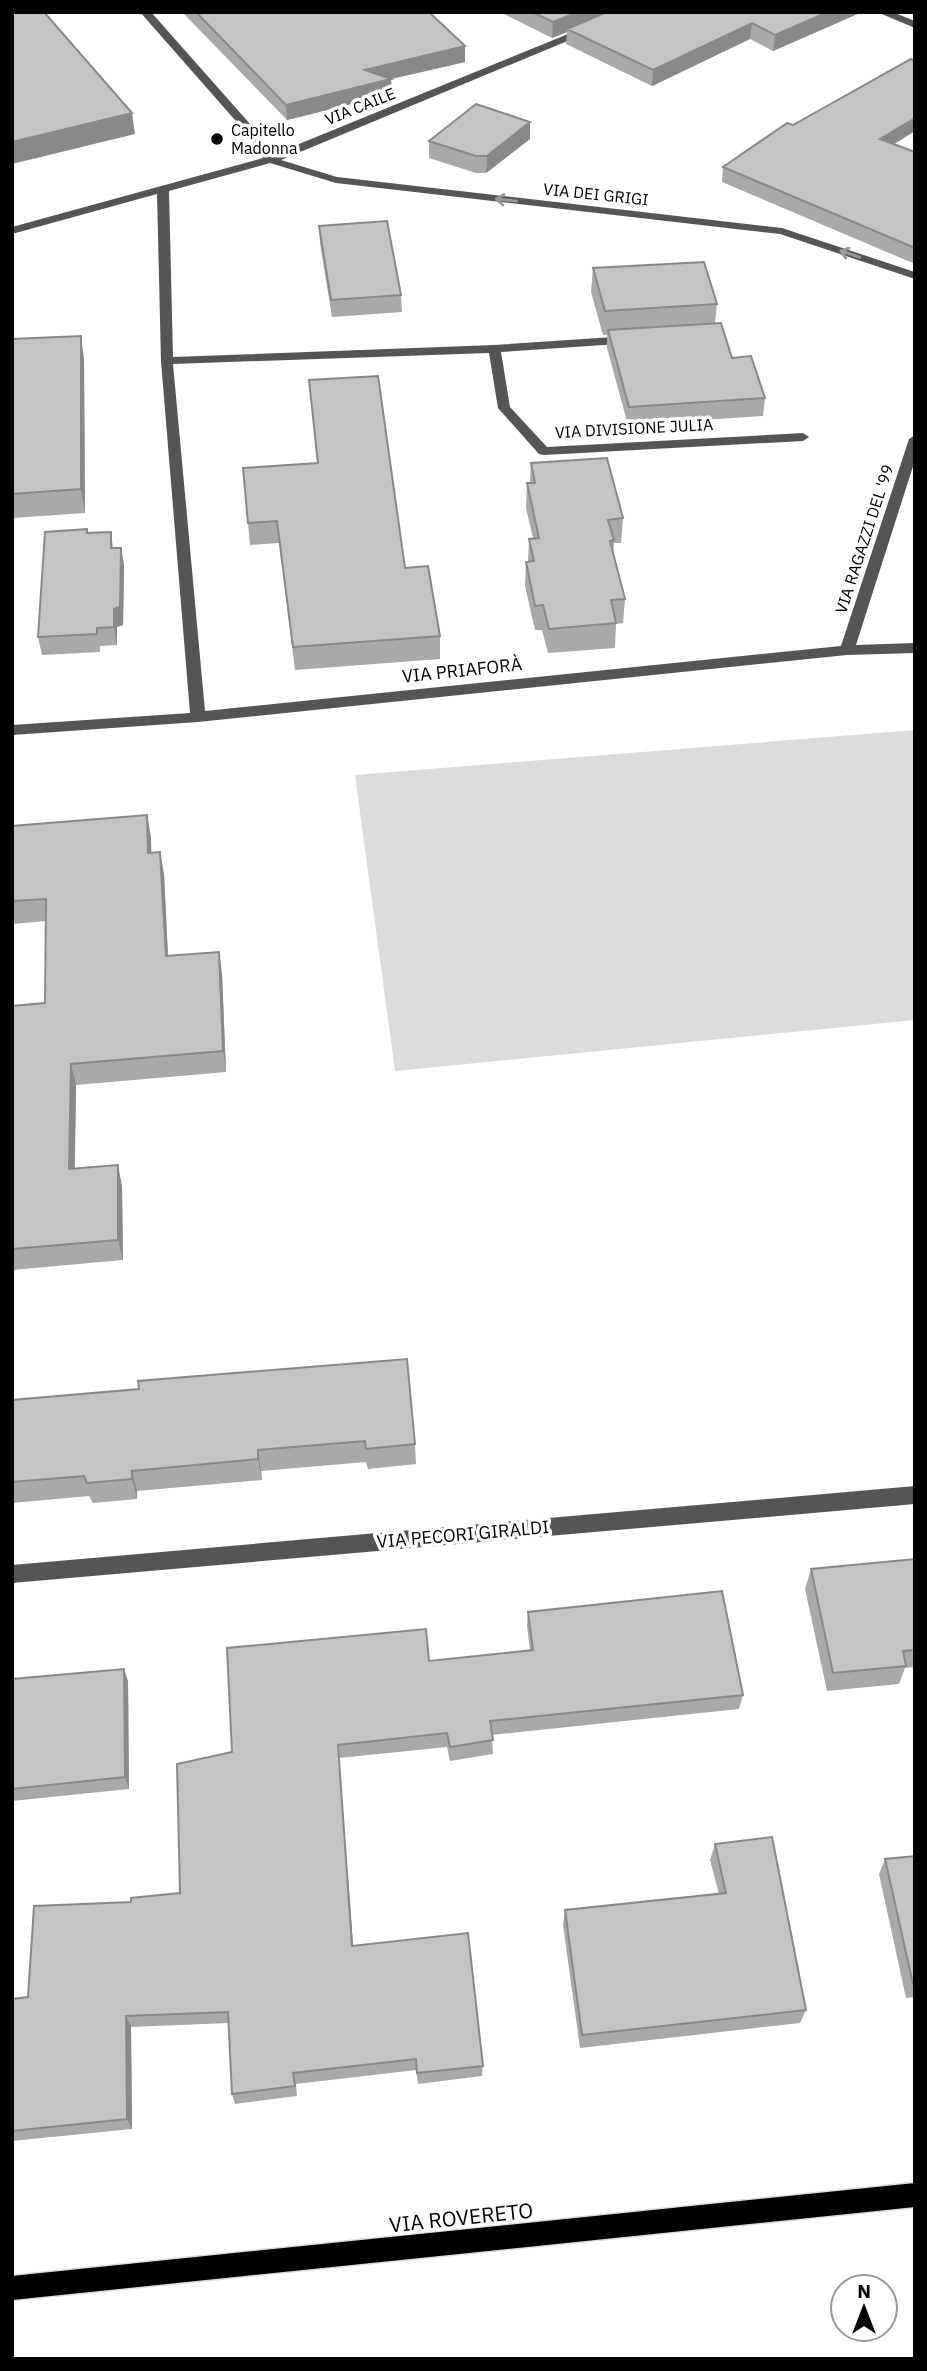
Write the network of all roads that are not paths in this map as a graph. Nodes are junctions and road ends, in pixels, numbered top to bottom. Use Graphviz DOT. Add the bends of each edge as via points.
graph roads {
  1 [pos="145,12"];
  2 [pos="632,12"];
  3 [pos="882,12"];
  4 [pos="915,25"];
  5 [pos="270,160"];
  6 [pos="163,190"];
  7 [pos="12,231"];
  8 [pos="915,276"];
  9 [pos="646,339"];
  10 [pos="494,349"];
  11 [pos="167,361"];
  12 [pos="803,437"];
  13 [pos="915,439"];
  14 [pos="915,648"];
  15 [pos="846,650"];
  16 [pos="198,717"];
  17 [pos="12,730"];
  18 [pos="915,1495"];
  19 [pos="12,1574"];
  20 [pos="915,2195"];
  21 [pos="12,2288"];
  1 -- 5 [label="street" via="253,134"];
  2 -- 5 [label="street, VIA CAILE"];
  3 -- 4 [label="street"];
  5 -- 6 [label="street, VIA CAILE"];
  8 -- 5 [label="street, VIA DEI GRIGI, one-way" via="782,231 336,180"];
  6 -- 7 [label="street, VIA CAILE"];
  6 -- 11 [label="street"];
  9 -- 10 [label="street"];
  10 -- 11 [label="street"];
  10 -- 12 [label="street, VIA DIVISIONE JULIA" via="503,408 544,451"];
  11 -- 16 [label="street"];
  13 -- 15 [label="street, VIA RAGAZZI DEL '99"];
  14 -- 15 [label="street, VIA PRIAFORÀ"];
  15 -- 16 [label="street, VIA PRIAFORÀ"];
  16 -- 17 [label="street, VIA PRIAFORÀ"];
  18 -- 19 [label="street, VIA PECORI GIRALDI"];
  20 -- 21 [label="main road, VIA ROVERETO"];
}
